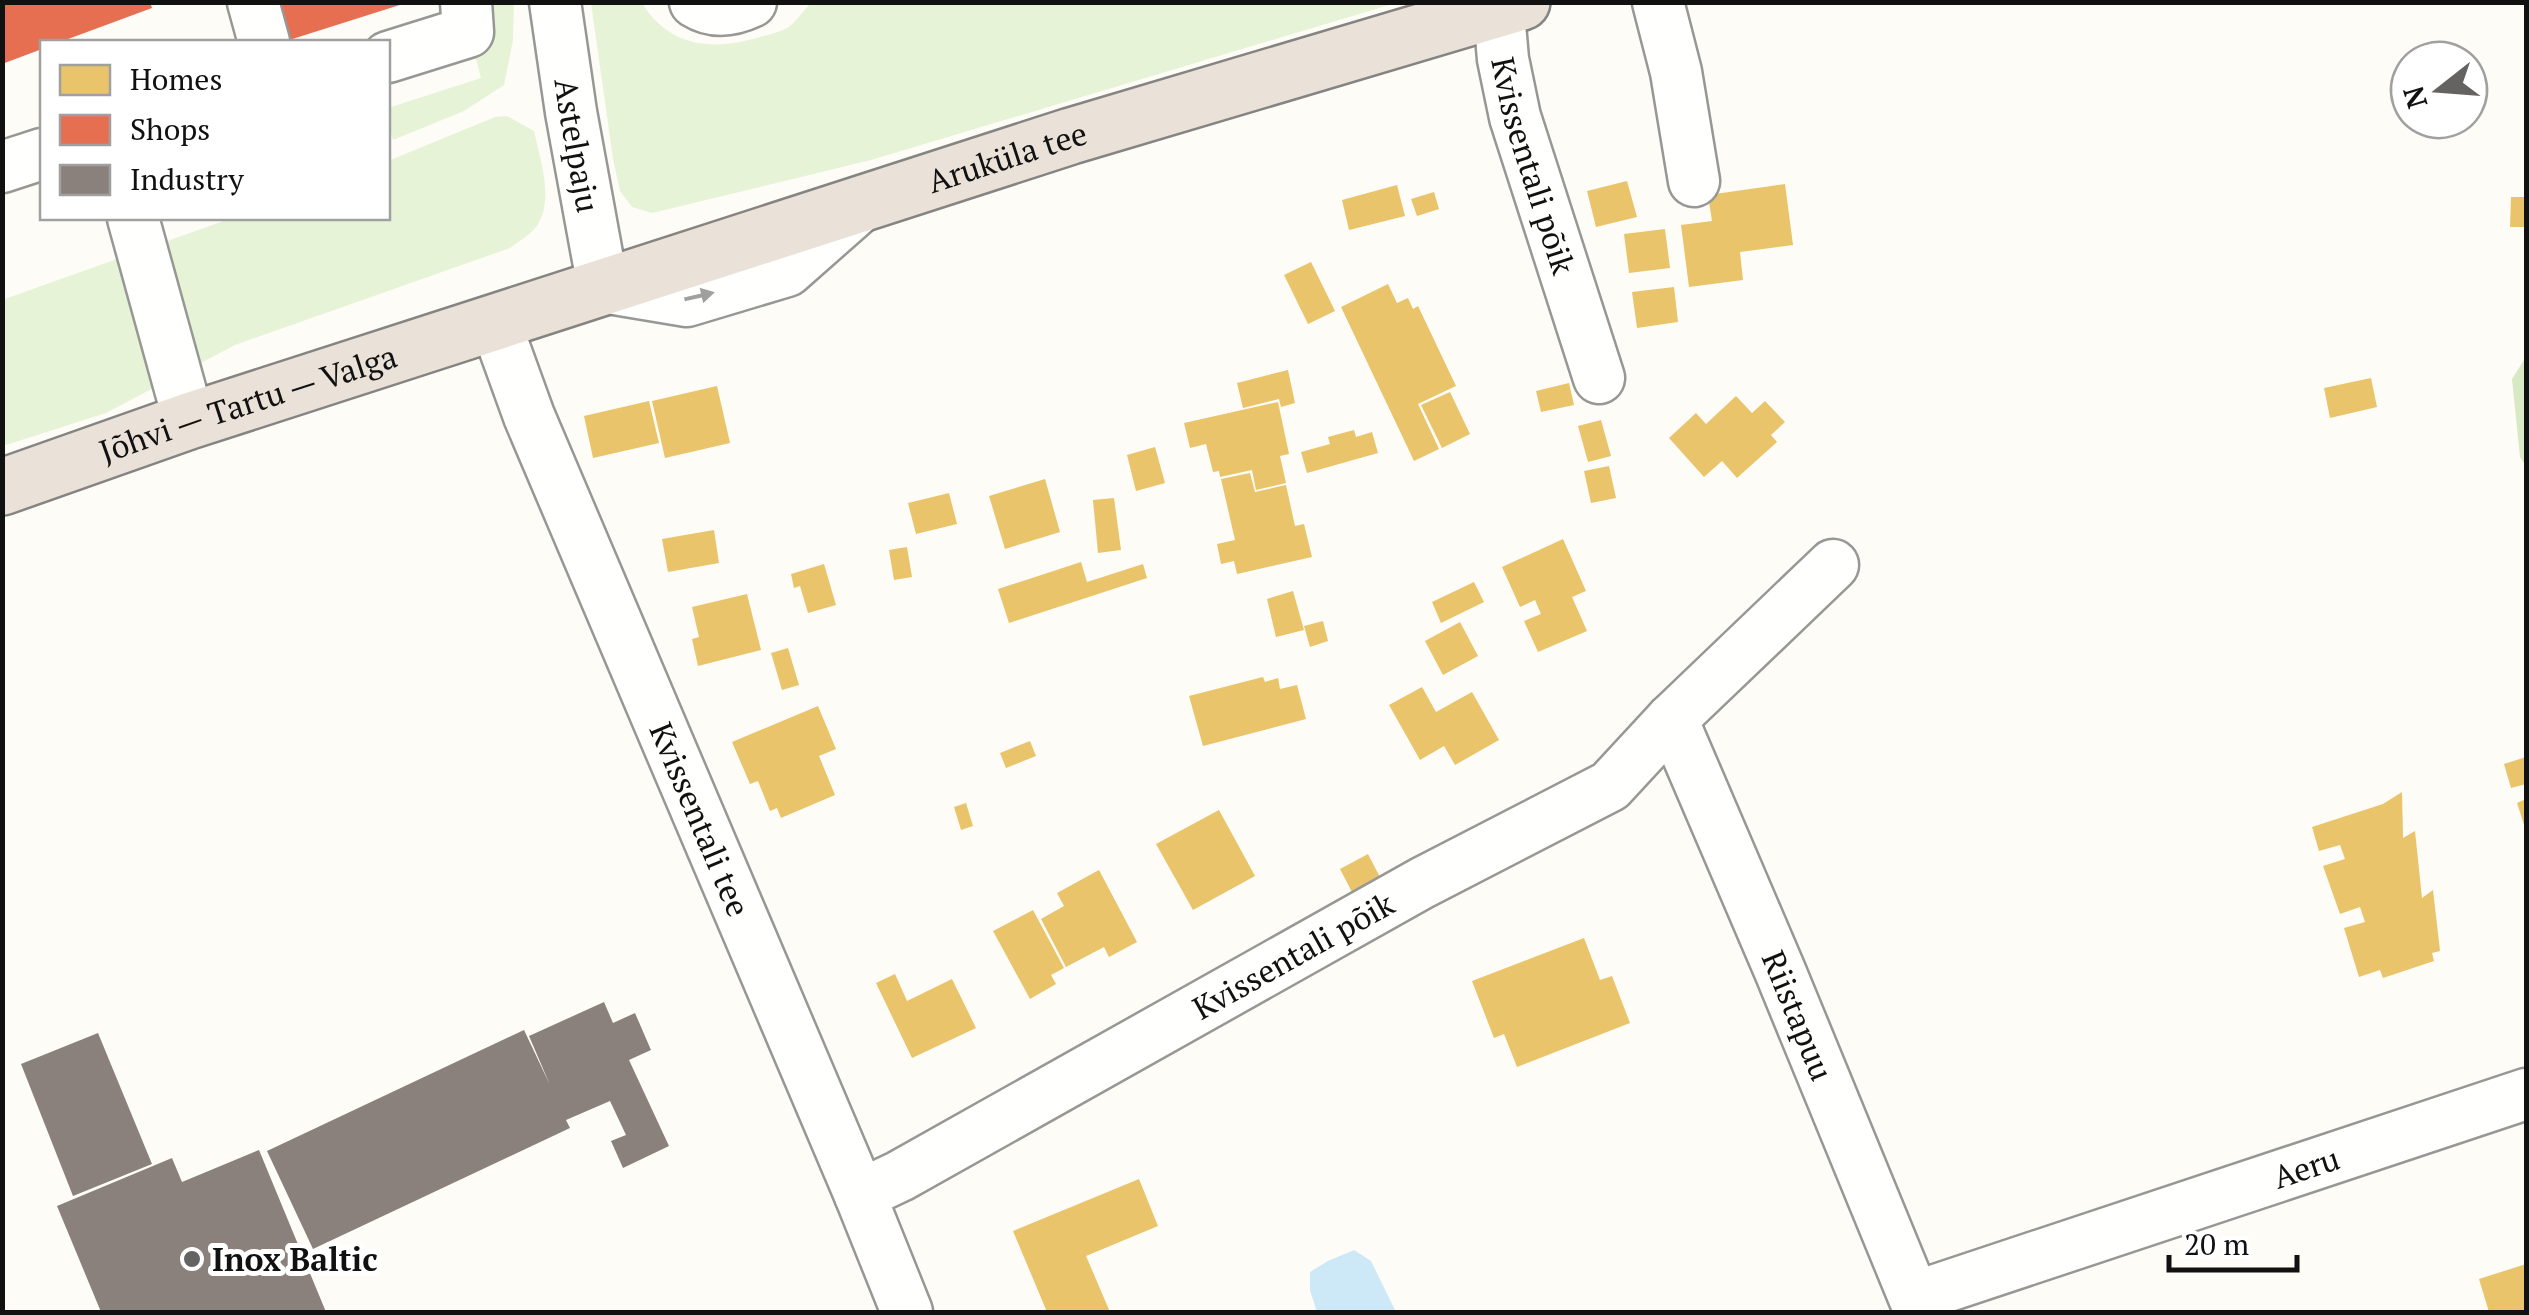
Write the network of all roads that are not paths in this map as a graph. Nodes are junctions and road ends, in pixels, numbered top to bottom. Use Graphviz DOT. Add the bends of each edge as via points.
graph roads {
  1 [pos="253,2"];
  2 [pos="466,2"];
  3 [pos="555,2"];
  4 [pos="695,2"];
  5 [pos="751,2"];
  6 [pos="1658,2"];
  7 [pos="1506,5"];
  8 [pos="263,40"];
  9 [pos="390,56"];
  10 [pos="40,155"];
  11 [pos="2,167"];
  12 [pos="1694,181"];
  13 [pos="134,220"];
  14 [pos="604,287"];
  15 [pos="495,322"];
  16 [pos="1599,378"];
  17 [pos="189,421"];
  18 [pos="2,487"];
  19 [pos="1833,564"];
  20 [pos="1689,703"];
  21 [pos="2526,1094"];
  22 [pos="860,1195"];
  23 [pos="1918,1305"];
  24 [pos="908,1312"];
  1 -- 8 [label="street"];
  2 -- 9 [label="street" via="468,32"];
  3 -- 14 [label="street, Astelpaju"];
  4 -- 5 [label="street" via="733,11"];
  6 -- 12 [label="street"];
  7 -- 14 [label="highway, Aruküla tee"];
  7 -- 16 [label="street, Kvissentali põik" via="1503,59 1515,117"];
  10 -- 11 [label="street"];
  13 -- 17 [label="street"];
  14 -- 15 [label="highway, Aruküla tee"];
  15 -- 17 [label="highway, Jõhvi — Tartu — Valga"];
  15 -- 22 [label="street, Kvissentali tee"];
  17 -- 18 [label="highway, Jõhvi — Tartu — Valga"];
  19 -- 20 [label="street, Kvissentali põik"];
  20 -- 22 [label="street, Kvissentali põik" via="1610,786"];
  20 -- 23 [label="street, Riistapuu" via="1750,900"];
  21 -- 23 [label="street, Aeru"];
  22 -- 24 [label="street, Kvissentali tee"];
}
